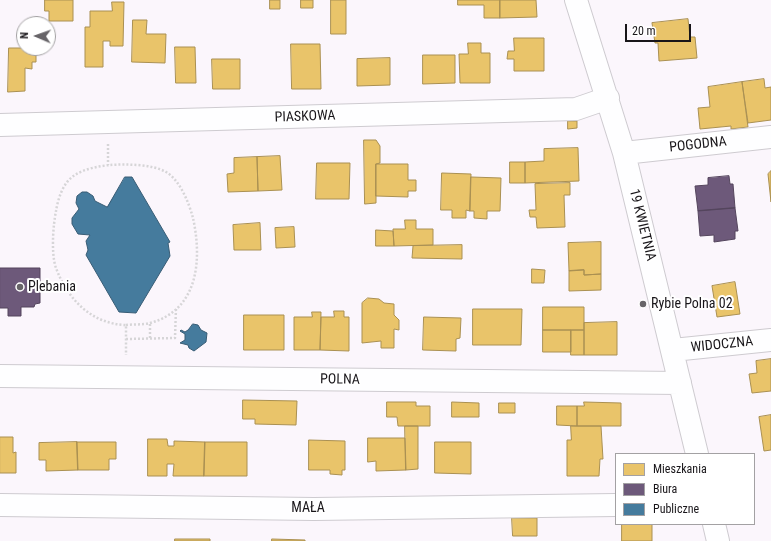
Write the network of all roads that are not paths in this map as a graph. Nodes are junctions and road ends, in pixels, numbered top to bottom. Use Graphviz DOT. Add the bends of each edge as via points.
graph roads {
  1 [pos="576,0"];
  2 [pos="608,98"];
  3 [pos="0,125"];
  4 [pos="771,137"];
  5 [pos="624,153"];
  6 [pos="771,340"];
  7 [pos="673,350"];
  8 [pos="0,376"];
  9 [pos="680,383"];
  10 [pos="697,453"];
  11 [pos="0,505"];
  12 [pos="615,505"];
  13 [pos="714,525"];
  14 [pos="718,541"];
  1 -- 2 [label="street, 19 KWIETNIA"];
  2 -- 3 [label="street, PIASKOWA" via="576,109"];
  2 -- 5 [label="street, 19 KWIETNIA"];
  4 -- 5 [label="street, POGODNA"];
  5 -- 7 [label="street, 19 KWIETNIA"];
  6 -- 7 [label="street, WIDOCZNA"];
  7 -- 9 [label="street, 19 KWIETNIA"];
  8 -- 9 [label="street, POLNA"];
  9 -- 10 [label="street, 19 KWIETNIA"];
  11 -- 12 [label="street, MAŁA" via="322,509"];
  13 -- 14 [label="street"];
}
